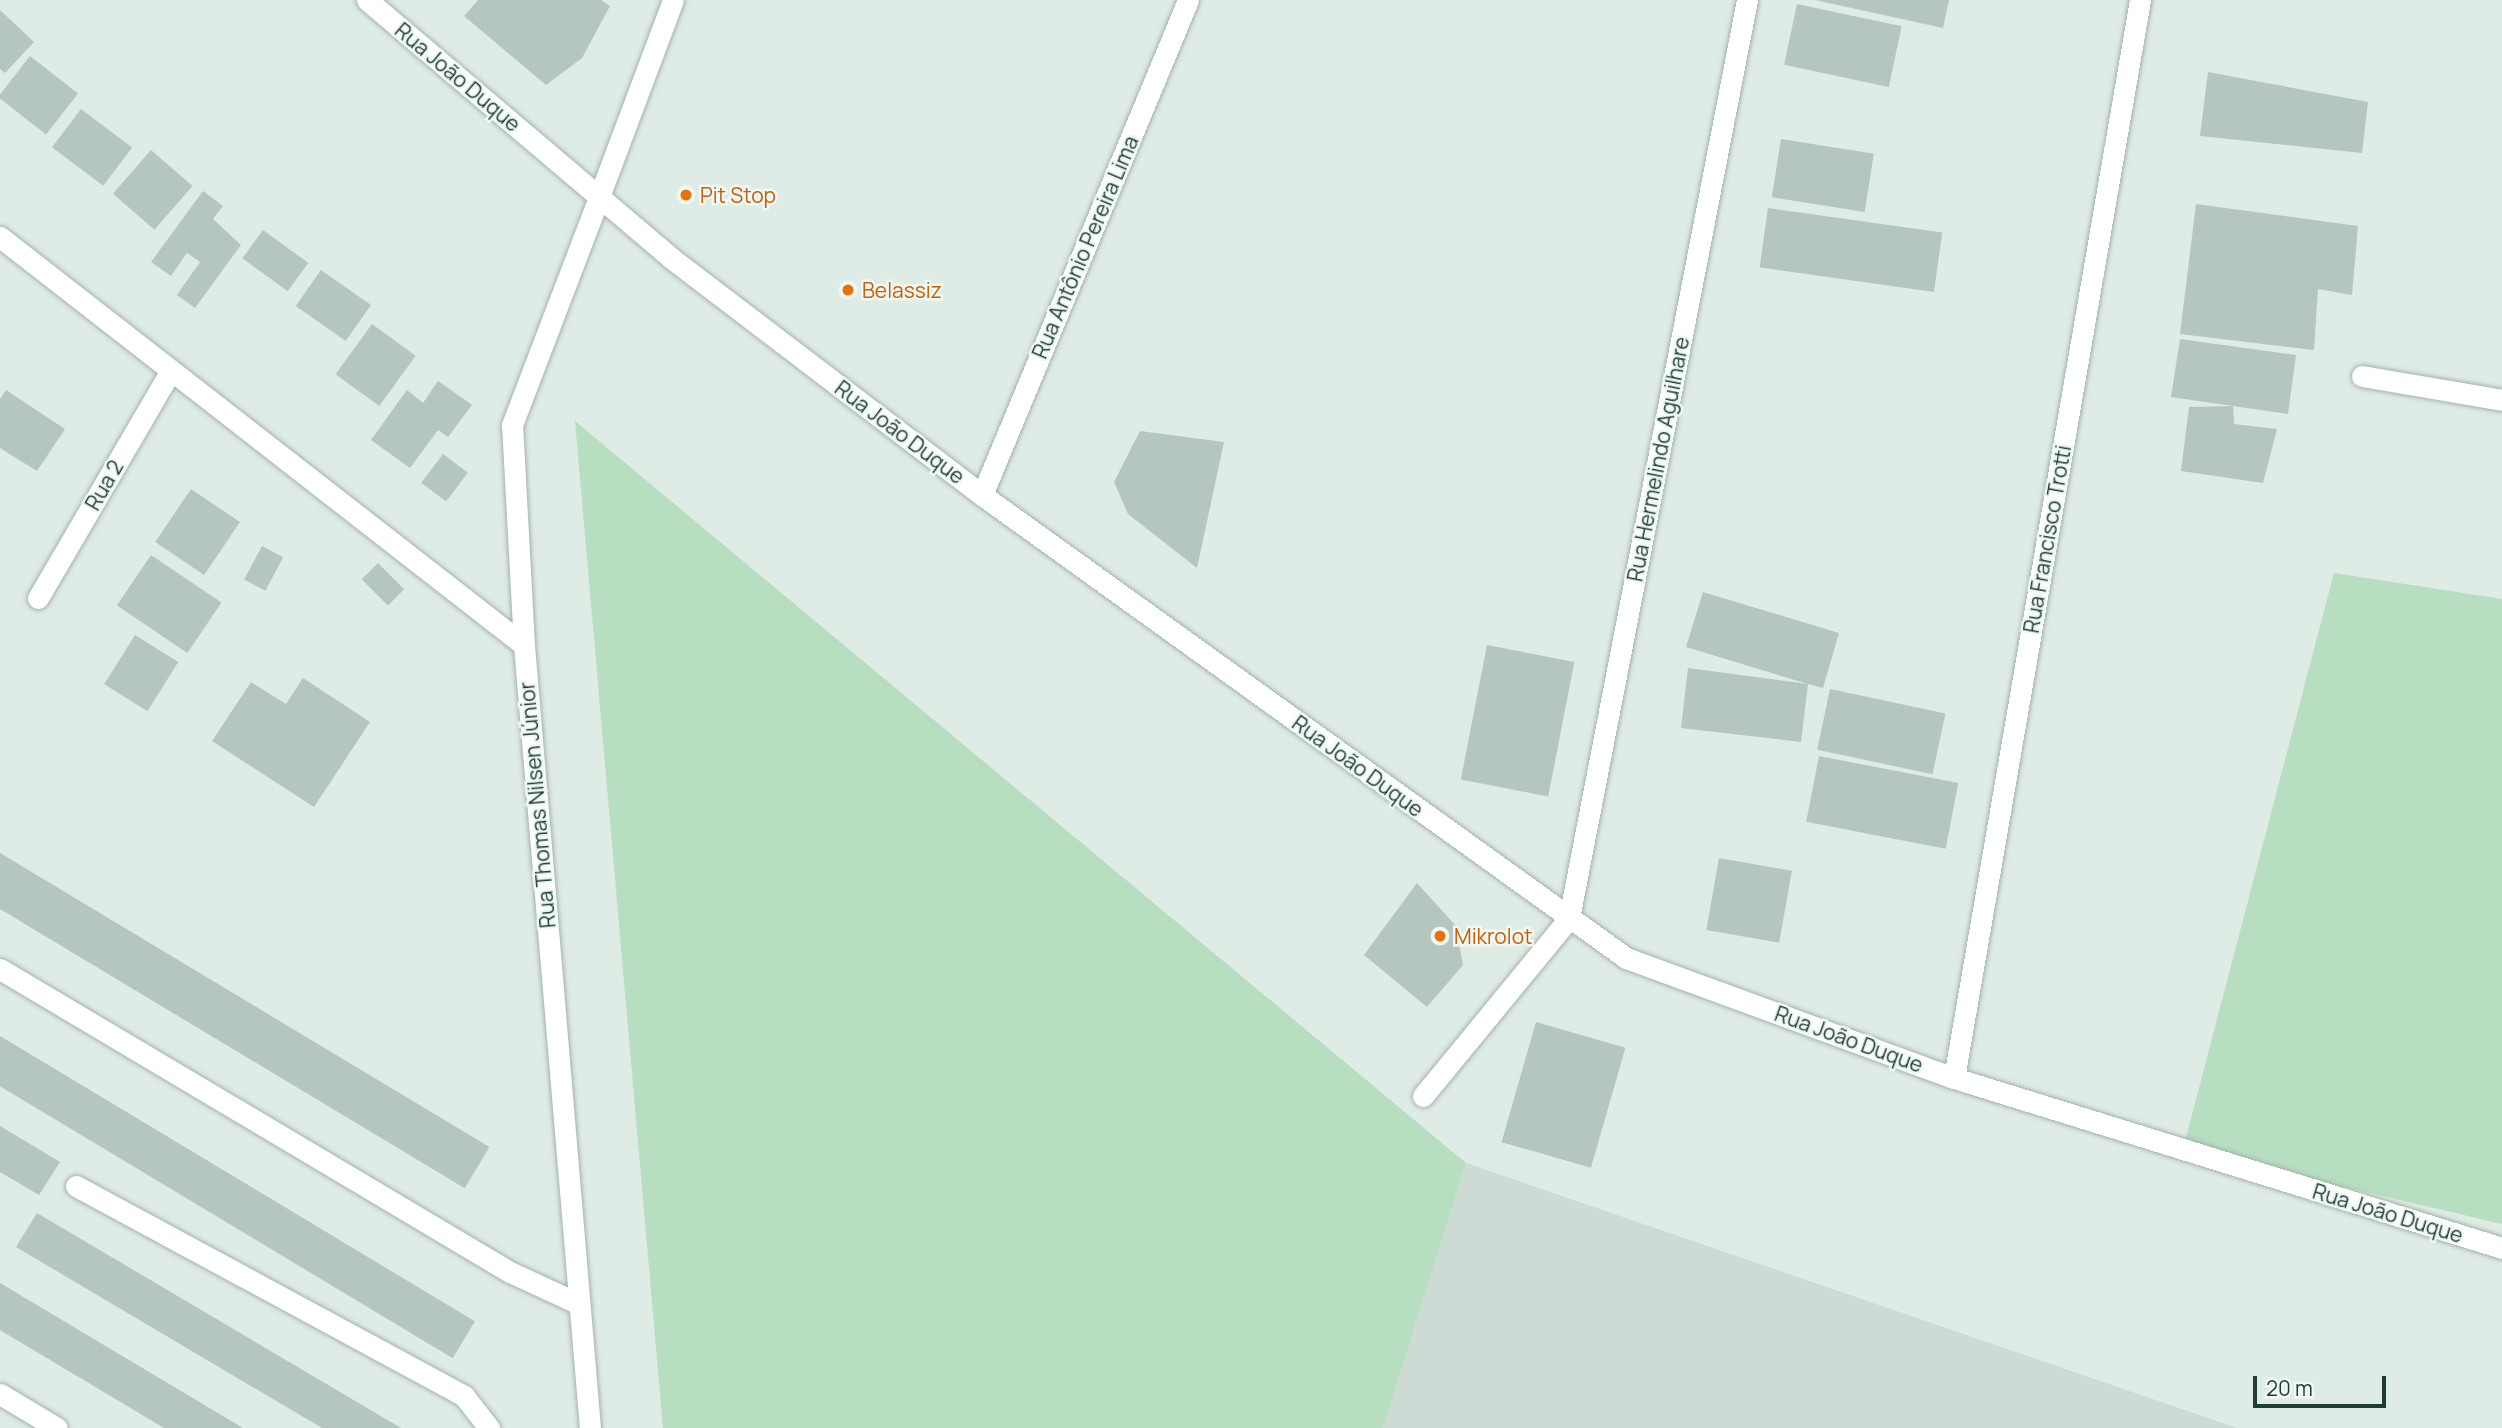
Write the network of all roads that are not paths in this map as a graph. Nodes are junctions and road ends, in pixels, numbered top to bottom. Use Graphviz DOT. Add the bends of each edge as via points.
graph roads {
  1 [pos="367,0"];
  2 [pos="673,0"];
  3 [pos="1188,0"];
  4 [pos="1747,0"];
  5 [pos="2140,0"];
  6 [pos="599,197"];
  7 [pos="0,237"];
  8 [pos="170,372"];
  9 [pos="2362,376"];
  10 [pos="2502,400"];
  11 [pos="982,495"];
  12 [pos="37,598"];
  13 [pos="524,645"];
  14 [pos="1569,918"];
  15 [pos="0,969"];
  16 [pos="1954,1078"];
  17 [pos="1423,1096"];
  18 [pos="76,1186"];
  19 [pos="2502,1248"];
  20 [pos="576,1303"];
  21 [pos="0,1394"];
  22 [pos="57,1428"];
  23 [pos="489,1428"];
  24 [pos="590,1428"];
  1 -- 6 [label="street, Rua João Duque"];
  2 -- 6 [label="street, Rua Thomas Nilsen Júnior"];
  3 -- 11 [label="street, Rua Antônio Pereira Lima"];
  4 -- 14 [label="street, Rua Hermelindo Aguilhare"];
  5 -- 16 [label="street, Rua Francisco Trotti"];
  6 -- 11 [label="street, Rua João Duque"];
  6 -- 13 [label="street, Rua Thomas Nilsen Júnior" via="512,425"];
  7 -- 8 [label="street"];
  8 -- 12 [label="street, Rua 2"];
  8 -- 13 [label="street"];
  9 -- 10 [label="street"];
  11 -- 14 [label="street, Rua João Duque"];
  13 -- 20 [label="street, Rua Thomas Nilsen Júnior"];
  14 -- 16 [label="street, Rua João Duque" via="1626,958"];
  14 -- 17 [label="street"];
  15 -- 20 [label="street" via="510,1272"];
  16 -- 19 [label="street, Rua João Duque"];
  18 -- 23 [label="street" via="464,1396"];
  20 -- 24 [label="street, Rua Thomas Nilsen Júnior"];
  21 -- 22 [label="street"];
}
